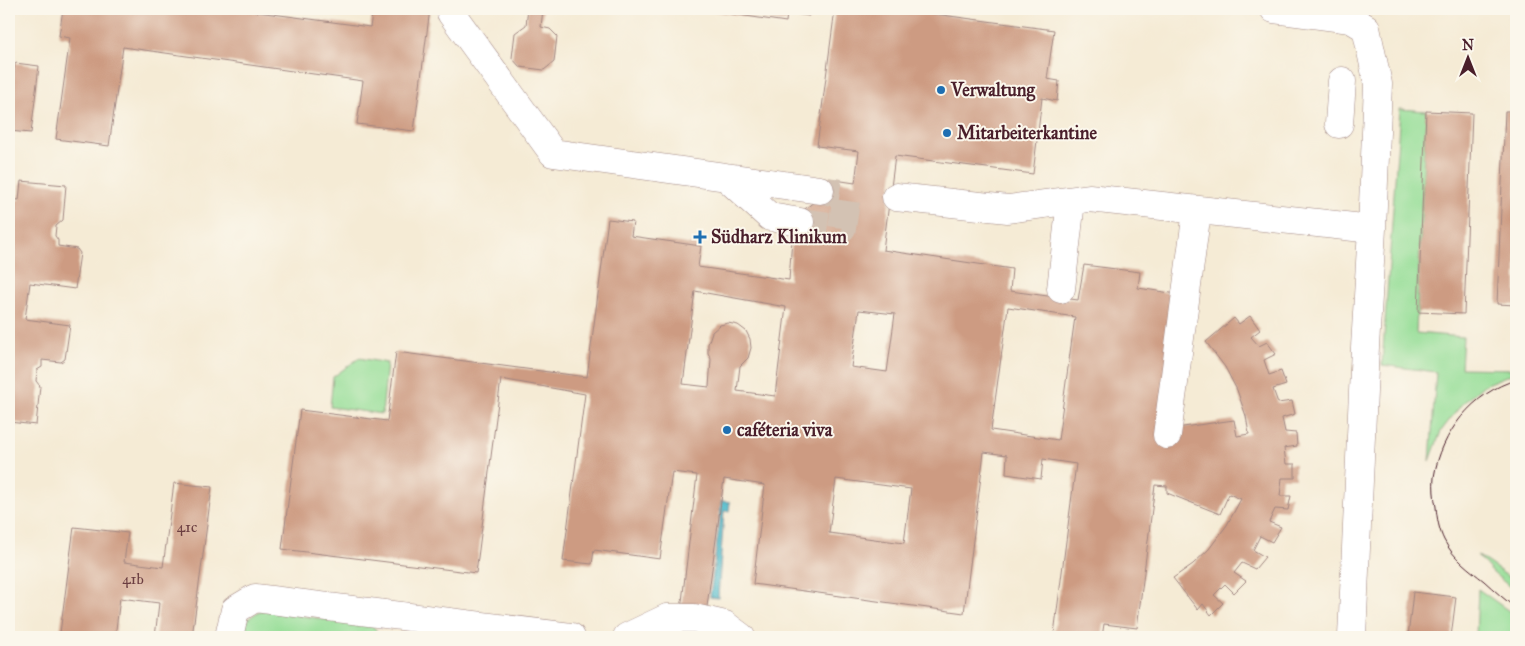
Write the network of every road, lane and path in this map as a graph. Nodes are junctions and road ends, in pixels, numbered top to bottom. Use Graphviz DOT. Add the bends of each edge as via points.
graph roads {
  1 [pos="452,9"];
  2 [pos="1274,9"];
  3 [pos="1342,81"];
  4 [pos="1339,124"];
  5 [pos="726,177"];
  6 [pos="820,190"];
  7 [pos="896,197"];
  8 [pos="1071,201"];
  9 [pos="1197,211"];
  10 [pos="800,222"];
  11 [pos="1372,229"];
  12 [pos="1061,288"];
  13 [pos="1167,435"];
  14 [pos="417,627"];
  15 [pos="229,637"];
  16 [pos="571,637"];
  17 [pos="627,637"];
  18 [pos="741,637"];
  19 [pos="1352,637"];
  1 -- 5 [label="street" via="553,153"];
  2 -- 11 [label="street" via="1351,19 1366,28 1378,84"];
  3 -- 4 [label="street"];
  5 -- 6 [label="street"];
  5 -- 10 [label="street" via="770,217"];
  7 -- 8 [label="street" via="1008,209"];
  8 -- 9 [label="street" via="1089,198"];
  8 -- 12 [label="street"];
  9 -- 11 [label="street"];
  9 -- 13 [label="street"];
  11 -- 19 [label="street"];
  14 -- 15 [label="street" via="255,598 235,610"];
  14 -- 16 [label="street"];
  17 -- 18 [label="street" via="667,618 694,618 725,625"];
}
